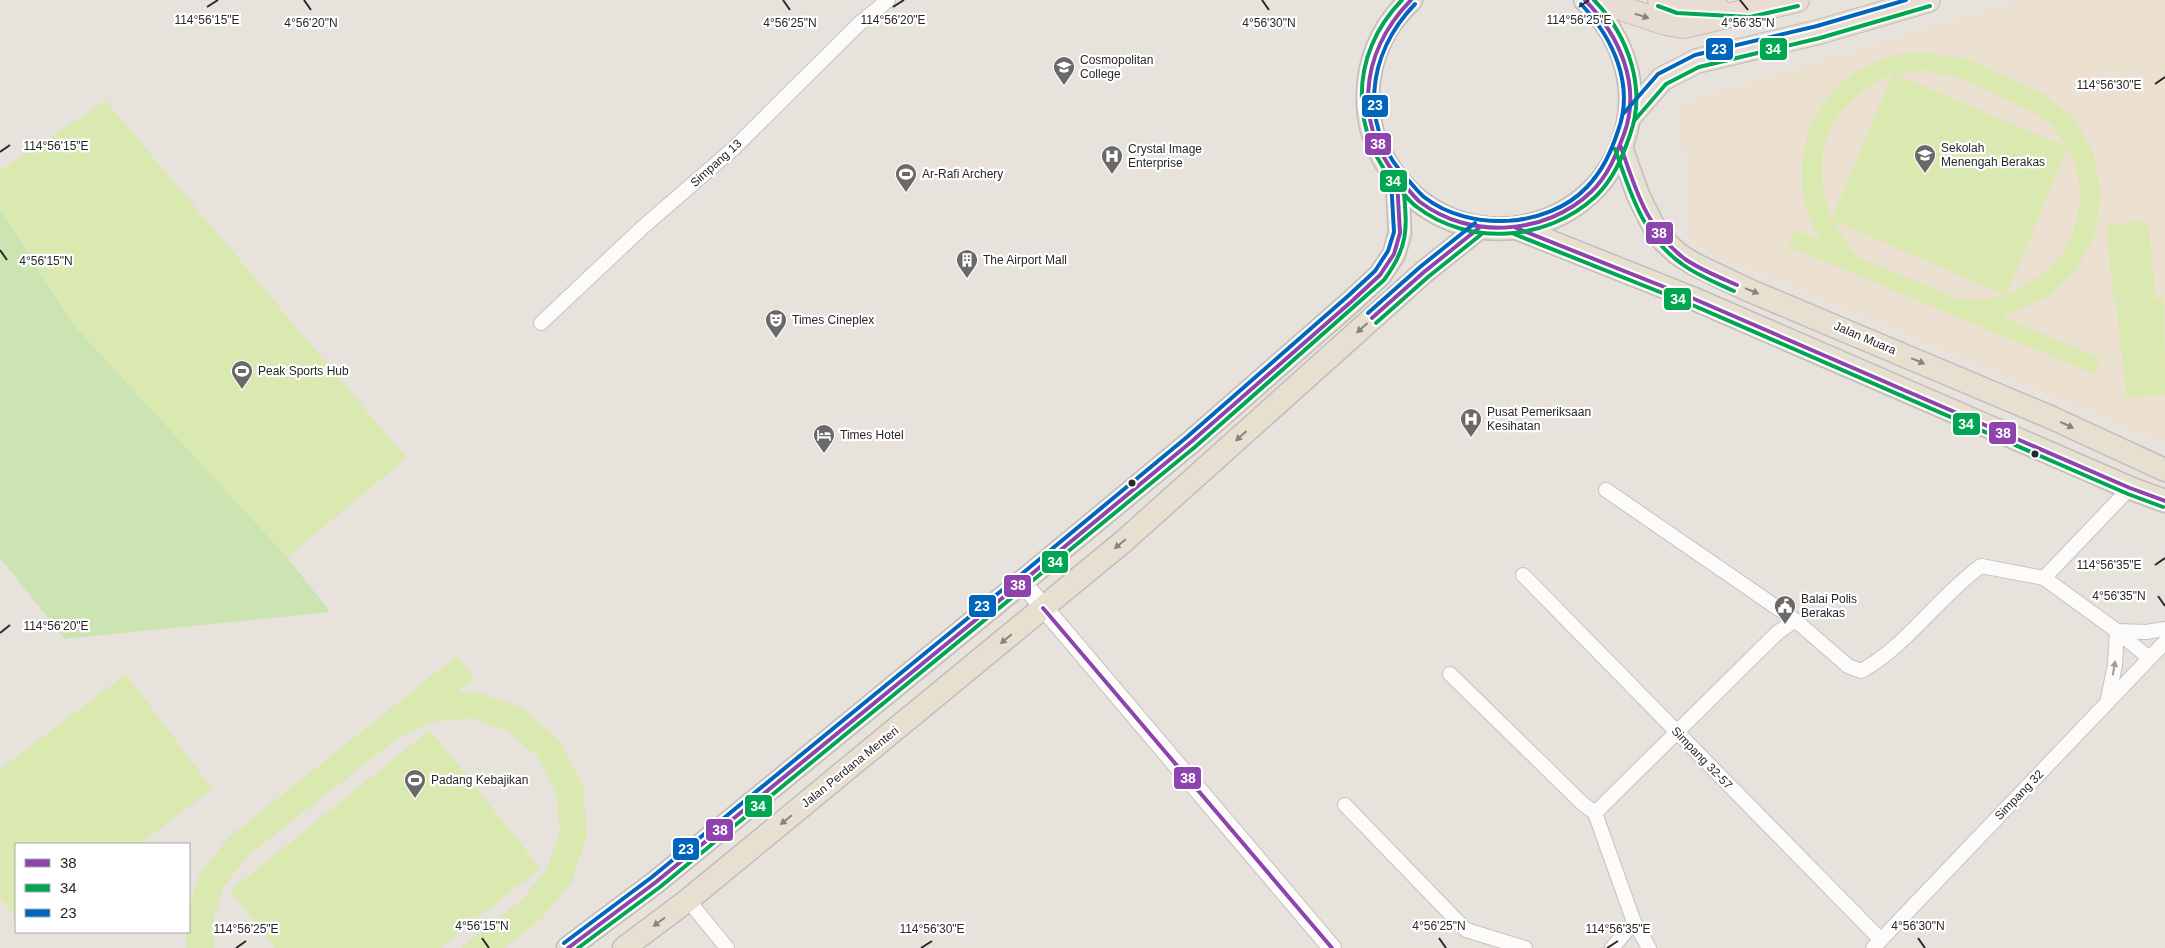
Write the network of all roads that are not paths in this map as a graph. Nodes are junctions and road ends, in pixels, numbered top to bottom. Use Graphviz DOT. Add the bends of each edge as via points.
graph roads {
  1 [pos="888,0"];
  2 [pos="1585,0"];
  3 [pos="1596,0"];
  4 [pos="1660,0"];
  5 [pos="1798,0"];
  6 [pos="1928,0"];
  7 [pos="1406,3"];
  8 [pos="1750,12"];
  9 [pos="1629,118"];
  10 [pos="1621,147"];
  11 [pos="1397,180"];
  12 [pos="1479,228"];
  13 [pos="1516,228"];
  14 [pos="541,323"];
  15 [pos="2162,470"];
  16 [pos="2130,488"];
  17 [pos="1606,490"];
  18 [pos="2165,502"];
  19 [pos="1523,576"];
  20 [pos="2044,578"];
  21 [pos="1022,582"];
  22 [pos="1043,608"];
  23 [pos="1795,620"];
  24 [pos="2165,629"];
  25 [pos="2117,630"];
  26 [pos="2165,642"];
  27 [pos="2149,658"];
  28 [pos="1450,674"];
  29 [pos="2106,704"];
  30 [pos="1675,731"];
  31 [pos="1345,805"];
  32 [pos="1595,813"];
  33 [pos="688,900"];
  34 [pos="1634,922"];
  35 [pos="1877,944"];
  36 [pos="568,948"];
  37 [pos="624,948"];
  38 [pos="727,948"];
  39 [pos="1332,948"];
  40 [pos="1525,948"];
  41 [pos="1612,948"];
  42 [pos="1649,948"];
  1 -- 14 [label="street, Simpang 13" via="860,23 728,153"];
  2 -- 9 [label="main road" via="1606,22 1624,58 1630,97"];
  3 -- 8 [label="highway, one-way" via="1683,26"];
  4 -- 8 [label="highway" via="1678,7"];
  5 -- 8 [label="highway"];
  6 -- 9 [label="highway" via="1818,32 1697,60 1662,79"];
  7 -- 11 [label="main road" via="1389,25 1377,50 1368,83 1368,104 1376,144"];
  9 -- 10 [label="main road"];
  10 -- 13 [label="main road" via="1601,181 1587,196 1554,218"];
  10 -- 15 [label="main road, Jalan Muara, one-way" via="1638,195 1654,227 1678,254 1694,264 2050,417"];
  11 -- 12 [label="main road" via="1434,211"];
  11 -- 21 [label="main road" via="1400,233 1394,254 1380,275 1191,442"];
  12 -- 13 [label="main road"];
  12 -- 22 [label="main road, Jalan Perdana Menteri, one-way" via="1424,272 1124,541"];
  13 -- 16 [label="main road" via="1692,298"];
  16 -- 18 [label="main road"];
  16 -- 20 [label="street"];
  17 -- 23 [label="street"];
  19 -- 30 [label="street, Simpang 32-57"];
  20 -- 23 [label="street" via="1981,566 1959,583 1880,660 1860,671 1848,666"];
  20 -- 25 [label="street"];
  21 -- 22 [label="street"];
  21 -- 36 [label="main road" via="656,882"];
  22 -- 33 [label="main road, Jalan Perdana Menteri, one-way"];
  22 -- 39 [label="street"];
  23 -- 30 [label="street" via="1777,632"];
  24 -- 25 [label="street" via="2146,632"];
  25 -- 27 [label="street"];
  29 -- 25 [label="street, one-way" via="2115,665"];
  26 -- 27 [label="street, Simpang 32"];
  27 -- 29 [label="street, Simpang 32"];
  28 -- 32 [label="street"];
  29 -- 35 [label="street, Simpang 32"];
  30 -- 32 [label="street"];
  30 -- 35 [label="street, Simpang 32-57"];
  31 -- 40 [label="street" via="1466,930"];
  32 -- 34 [label="street"];
  33 -- 37 [label="main road, Jalan Perdana Menteri, one-way"];
  33 -- 38 [label="street"];
  34 -- 41 [label="street"];
  34 -- 42 [label="street"];
}
